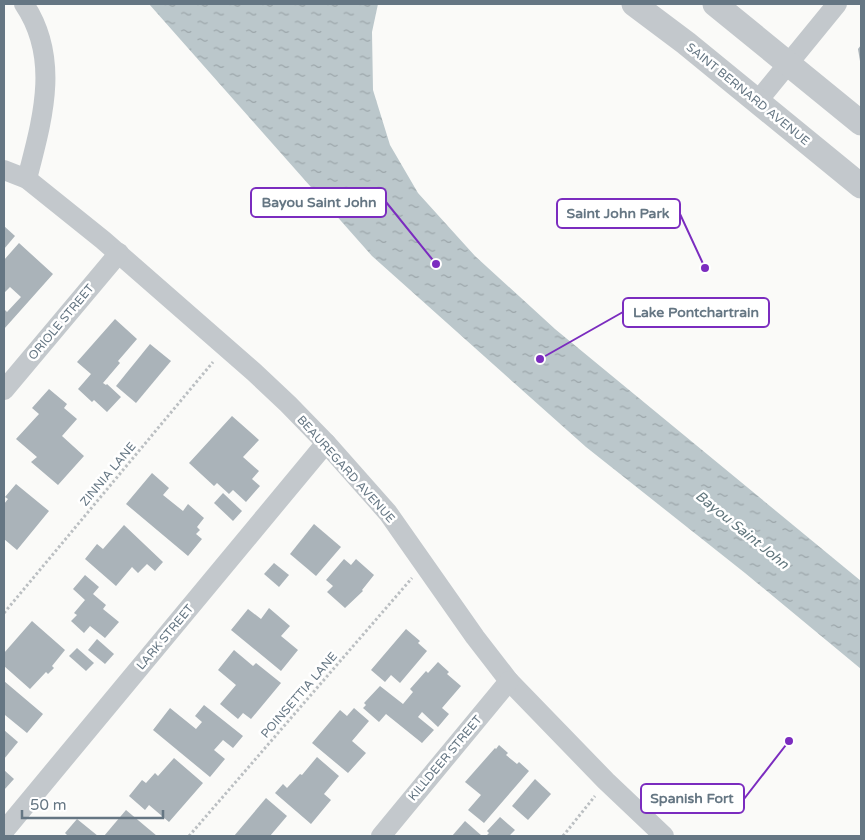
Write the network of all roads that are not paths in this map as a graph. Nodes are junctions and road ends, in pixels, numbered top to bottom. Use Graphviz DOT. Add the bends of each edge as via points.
graph roads {
  1 [pos="24,4"];
  2 [pos="634,4"];
  3 [pos="715,4"];
  4 [pos="836,4"];
  5 [pos="788,64"];
  6 [pos="757,102"];
  7 [pos="861,123"];
  8 [pos="4,170"];
  9 [pos="27,179"];
  10 [pos="861,186"];
  11 [pos="119,253"];
  12 [pos="4,390"];
  13 [pos="326,444"];
  14 [pos="509,681"];
  15 [pos="4,831"];
  16 [pos="381,836"];
  17 [pos="664,836"];
  1 -- 9 [label="street" via="39,34 46,65 42,124"];
  2 -- 6 [label="street, SAINT BERNARD AVENUE"];
  3 -- 5 [label="street"];
  4 -- 5 [label="street"];
  5 -- 6 [label="street"];
  5 -- 7 [label="street"];
  6 -- 10 [label="street, SAINT BERNARD AVENUE"];
  8 -- 9 [label="street, BEAUREGARD AVENUE"];
  9 -- 11 [label="street, BEAUREGARD AVENUE"];
  11 -- 12 [label="street, ORIOLE STREET"];
  11 -- 13 [label="street, BEAUREGARD AVENUE" via="254,372"];
  13 -- 14 [label="street, BEAUREGARD AVENUE" via="388,513"];
  13 -- 15 [label="street, LARK STREET"];
  14 -- 16 [label="street, KILLDEER STREET"];
  14 -- 17 [label="street, BEAUREGARD AVENUE"];
}
